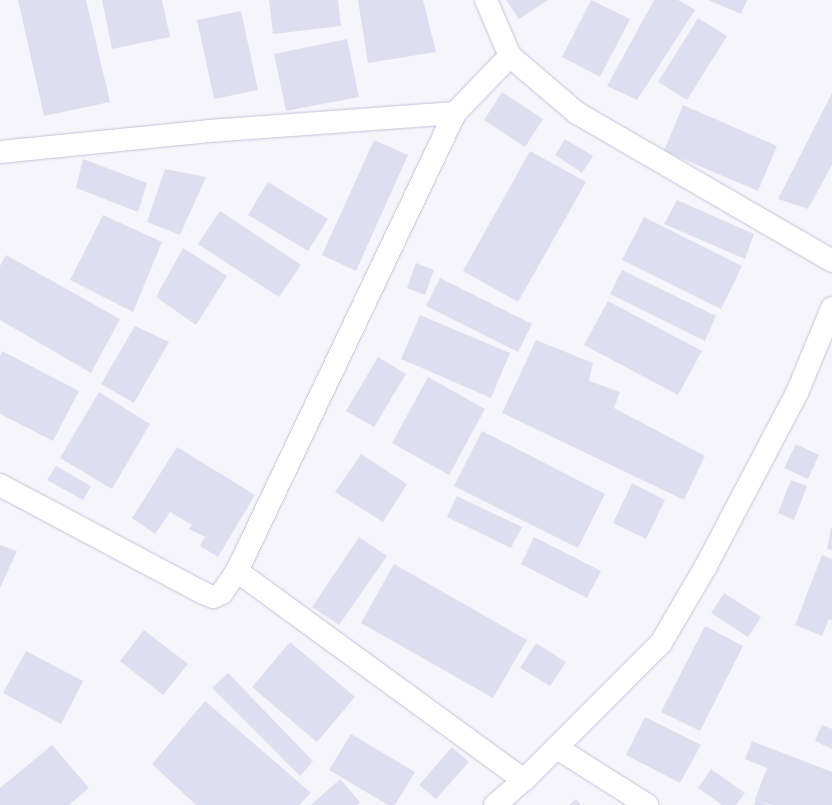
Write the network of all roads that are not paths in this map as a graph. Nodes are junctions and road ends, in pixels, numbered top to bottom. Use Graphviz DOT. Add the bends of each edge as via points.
graph roads {
  1 [pos="486,0"];
  2 [pos="510,56"];
  3 [pos="455,113"];
  4 [pos="0,152"];
  5 [pos="832,261"];
  6 [pos="832,308"];
  7 [pos="0,485"];
  8 [pos="237,571"];
  9 [pos="557,748"];
  10 [pos="524,780"];
  11 [pos="495,805"];
  12 [pos="646,805"];
  1 -- 2 [label="street"];
  2 -- 3 [label="street"];
  2 -- 5 [label="street" via="576,112"];
  3 -- 4 [label="street" via="209,131"];
  3 -- 8 [label="street"];
  6 -- 9 [label="street" via="797,393 706,566 661,643"];
  7 -- 8 [label="street" via="213,597 222,594"];
  8 -- 10 [label="street"];
  9 -- 10 [label="street"];
  9 -- 12 [label="street"];
  10 -- 11 [label="street"];
}
